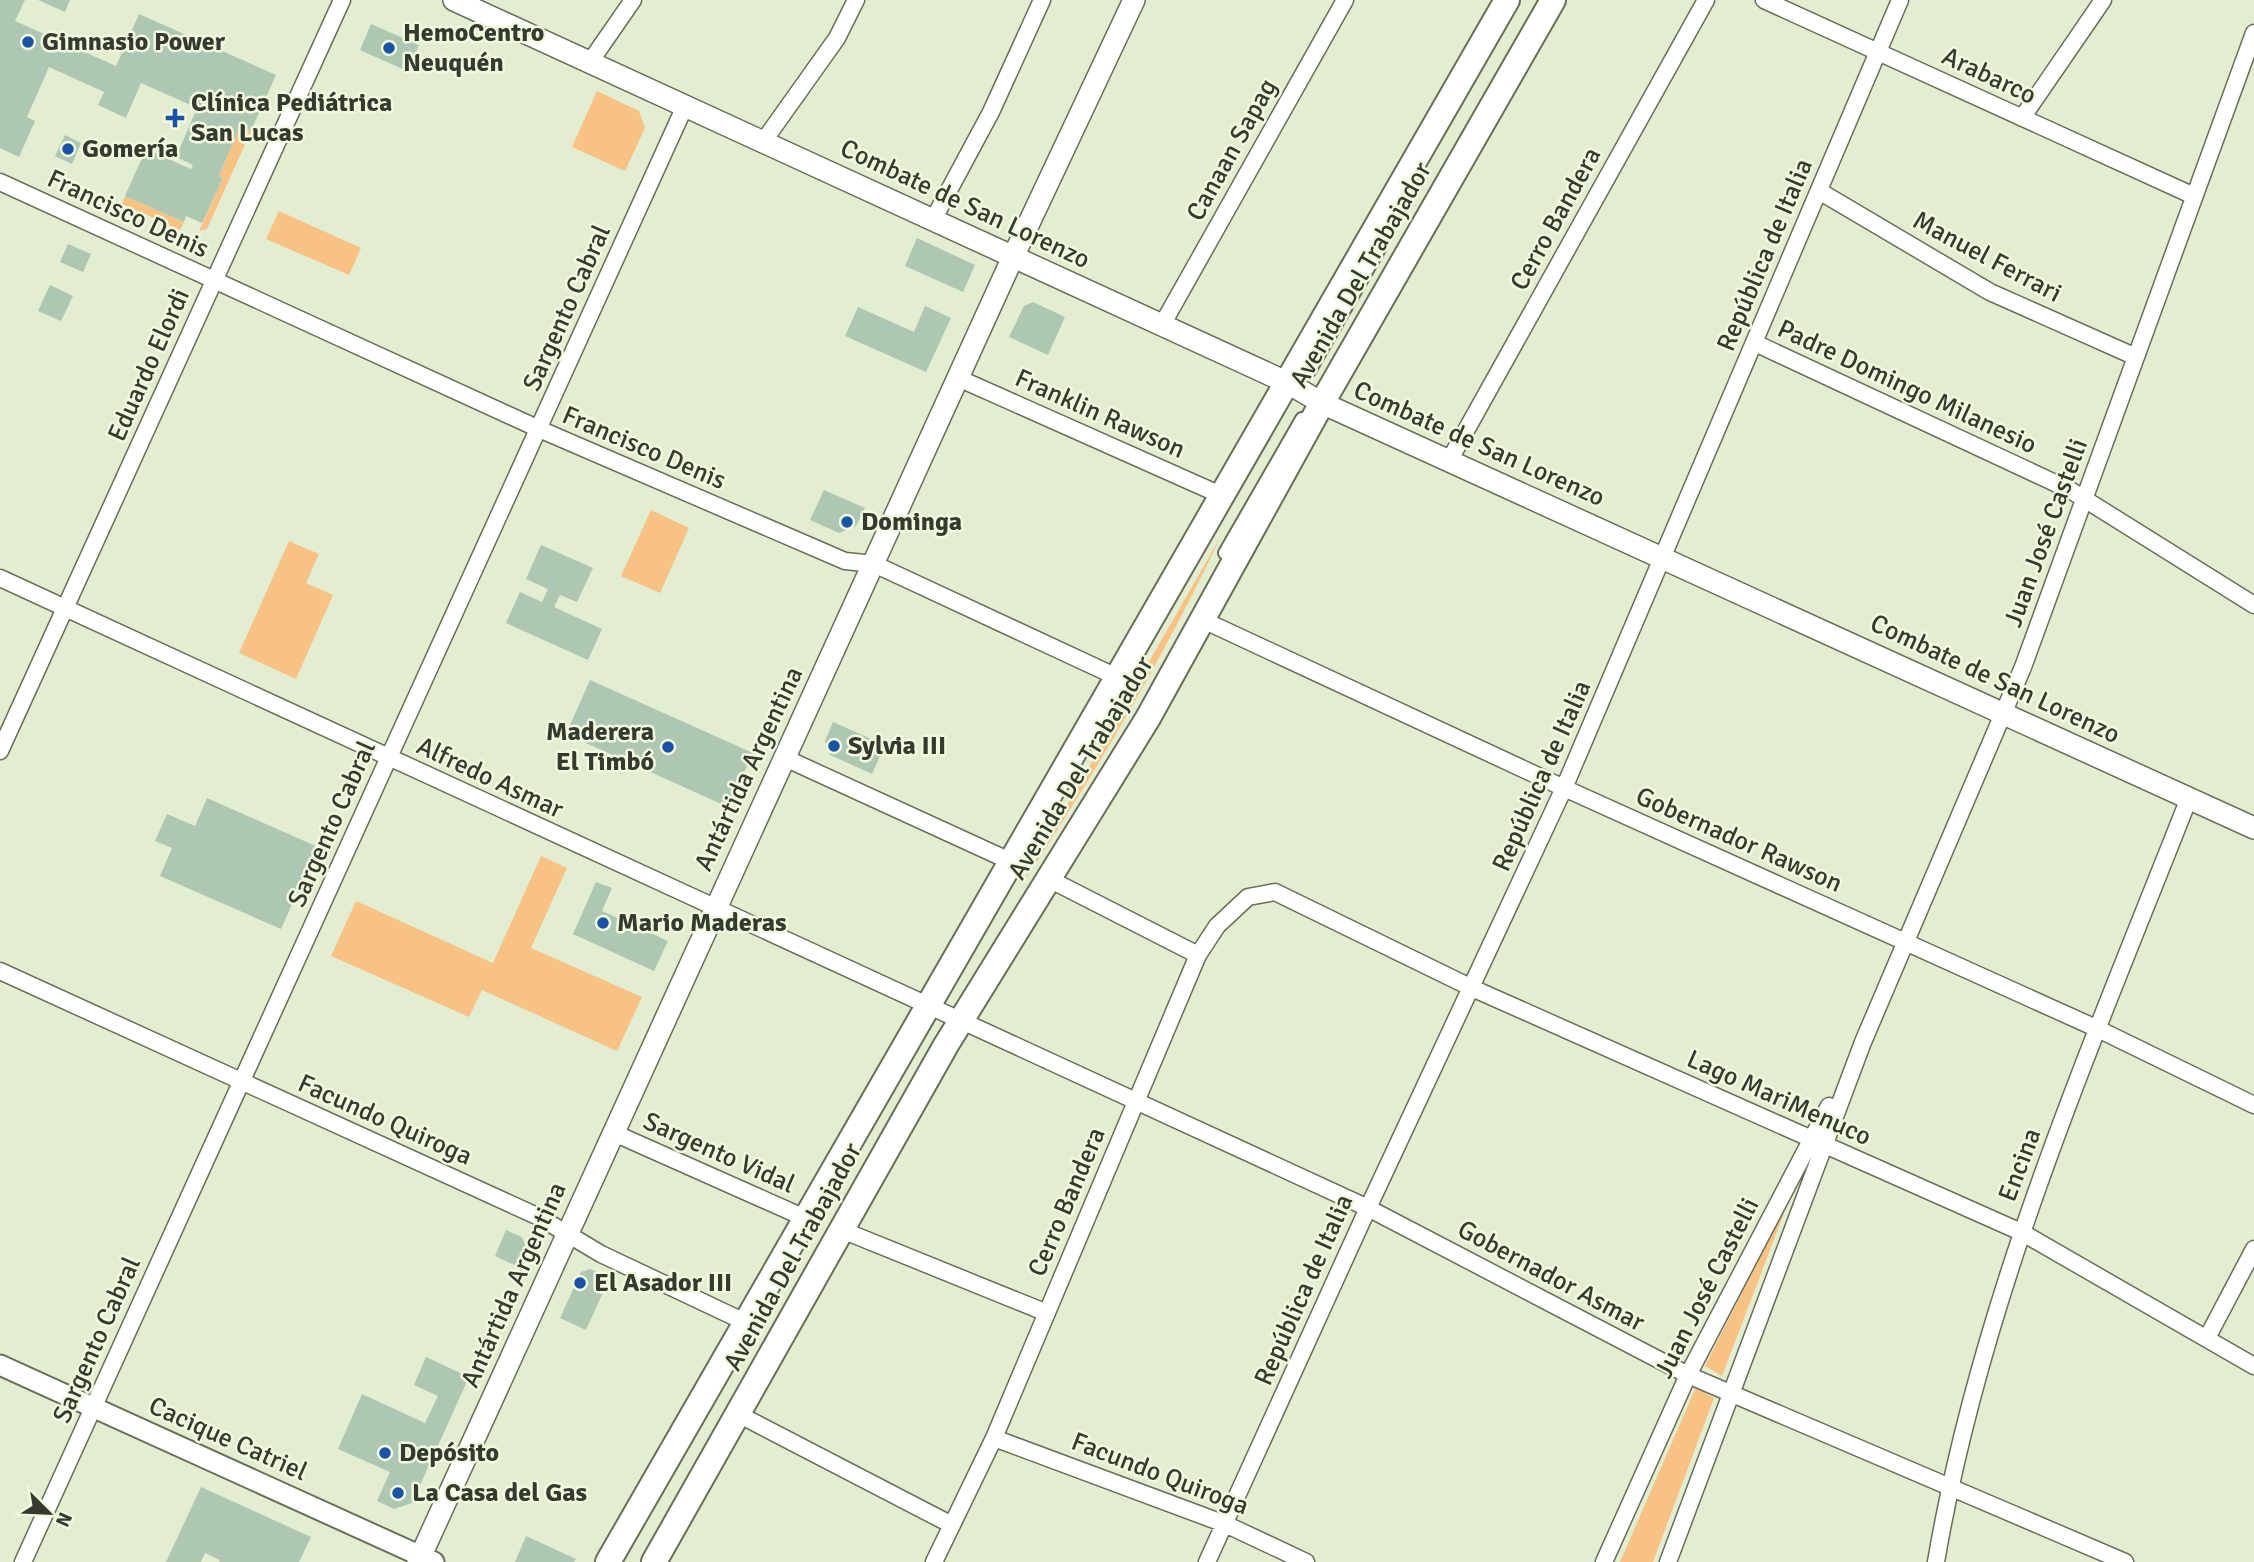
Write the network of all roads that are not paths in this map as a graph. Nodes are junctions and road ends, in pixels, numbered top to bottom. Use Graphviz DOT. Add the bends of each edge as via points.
graph roads {
  1 [pos="342,0"];
  2 [pos="454,0"];
  3 [pos="633,0"];
  4 [pos="856,0"];
  5 [pos="1042,0"];
  6 [pos="1134,0"];
  7 [pos="1345,0"];
  8 [pos="1507,0"];
  9 [pos="1553,0"];
  10 [pos="1706,0"];
  11 [pos="1764,0"];
  12 [pos="1900,0"];
  13 [pos="2103,0"];
  14 [pos="2254,36"];
  15 [pos="1878,52"];
  16 [pos="590,62"];
  17 [pos="685,106"];
  18 [pos="2022,118"];
  19 [pos="763,142"];
  20 [pos="0,182"];
  21 [pos="1819,191"];
  22 [pos="2194,196"];
  23 [pos="933,220"];
  24 [pos="1380,247"];
  25 [pos="1013,257"];
  26 [pos="214,280"];
  27 [pos="1162,325"];
  28 [pos="1755,343"];
  29 [pos="2136,357"];
  30 [pos="958,378"];
  31 [pos="1286,382"];
  32 [pos="1322,403"];
  33 [pos="539,429"];
  34 [pos="1449,461"];
  35 [pos="1223,496"];
  36 [pos="2084,498"];
  37 [pos="1233,557"];
  38 [pos="1664,558"];
  39 [pos="874,564"];
  40 [pos="0,578"];
  41 [pos="2254,605"];
  42 [pos="65,608"];
  43 [pos="1203,620"];
  44 [pos="1119,678"];
  45 [pos="2003,713"];
  46 [pos="0,751"];
  47 [pos="389,758"];
  48 [pos="785,758"];
  49 [pos="1564,788"];
  50 [pos="2189,798"];
  51 [pos="2254,828"];
  52 [pos="1012,862"];
  53 [pos="1049,878"];
  54 [pos="1275,892"];
  55 [pos="716,909"];
  56 [pos="1904,942"];
  57 [pos="1198,956"];
  58 [pos="0,971"];
  59 [pos="1472,988"];
  60 [pos="929,1007"];
  61 [pos="960,1022"];
  62 [pos="2098,1029"];
  63 [pos="242,1081"];
  64 [pos="1136,1102"];
  65 [pos="2254,1105"];
  66 [pos="614,1133"];
  67 [pos="1818,1142"];
  68 [pos="1368,1208"];
  69 [pos="806,1218"];
  70 [pos="842,1230"];
  71 [pos="2021,1232"];
  72 [pos="569,1233"];
  73 [pos="2254,1250"];
  74 [pos="1047,1313"];
  75 [pos="745,1322"];
  76 [pos="2207,1338"];
  77 [pos="0,1364"];
  78 [pos="2254,1366"];
  79 [pos="1688,1375"];
  80 [pos="1729,1393"];
  81 [pos="94,1407"];
  82 [pos="738,1414"];
  83 [pos="994,1438"];
  84 [pos="1948,1488"];
  85 [pos="1225,1524"];
  86 [pos="952,1525"];
  87 [pos="425,1560"];
  88 [pos="23,1562"];
  89 [pos="608,1562"];
  90 [pos="654,1562"];
  91 [pos="934,1562"];
  92 [pos="1207,1562"];
  93 [pos="1307,1562"];
  94 [pos="1604,1562"];
  95 [pos="1668,1562"];
  96 [pos="1936,1562"];
  97 [pos="2125,1562"];
  1 -- 26 [label="street, Eduardo Elordi"];
  2 -- 16 [label="main road, Combate de San Lorenzo"];
  3 -- 16 [label="street"];
  4 -- 19 [label="street" via="837,38"];
  5 -- 23 [label="street" via="991,112"];
  6 -- 25 [label="main road, Antártida Argentina"];
  7 -- 27 [label="street, Canaan Sapag"];
  8 -- 31 [label="main road, Avenida Del Trabajador"];
  9 -- 32 [label="main road, Avenida Del Trabajador"];
  10 -- 34 [label="street, Cerro Bandera"];
  11 -- 15 [label="street, Arabarco"];
  12 -- 15 [label="street, República de Italia"];
  13 -- 18 [label="street"];
  14 -- 22 [label="street, Juan José Castelli"];
  15 -- 18 [label="street, Arabarco"];
  15 -- 21 [label="street, República de Italia"];
  16 -- 17 [label="main road, Combate de San Lorenzo"];
  17 -- 19 [label="main road, Combate de San Lorenzo"];
  17 -- 33 [label="street, Sargento Cabral"];
  18 -- 22 [label="street, Arabarco"];
  19 -- 23 [label="main road, Combate de San Lorenzo"];
  20 -- 26 [label="street, Francisco Denis"];
  21 -- 28 [label="street, República de Italia"];
  21 -- 29 [label="street, Manuel Ferrari" via="1990,292"];
  22 -- 29 [label="street, Juan José Castelli"];
  23 -- 25 [label="main road, Combate de San Lorenzo"];
  24 -- 24 [label="street" via="1373,243 1302,367 1304,372 1309,371"];
  25 -- 27 [label="main road, Combate de San Lorenzo"];
  25 -- 30 [label="main road, Antártida Argentina"];
  26 -- 33 [label="street, Francisco Denis"];
  26 -- 42 [label="street, Eduardo Elordi"];
  27 -- 31 [label="main road, Combate de San Lorenzo"];
  28 -- 36 [label="street, Padre Domingo Milanesio"];
  28 -- 38 [label="street, República de Italia"];
  29 -- 36 [label="street, Juan José Castelli"];
  30 -- 35 [label="street, Franklin Rawson"];
  30 -- 39 [label="main road, Antártida Argentina"];
  31 -- 32 [label="main road, Combate de San Lorenzo"];
  31 -- 35 [label="main road, Avenida Del Trabajador"];
  32 -- 34 [label="main road, Combate de San Lorenzo"];
  32 -- 43 [label="main road, Avenida Del Trabajador"];
  33 -- 39 [label="street, Francisco Denis" via="845,561"];
  33 -- 47 [label="street, Sargento Cabral"];
  34 -- 38 [label="main road, Combate de San Lorenzo"];
  35 -- 44 [label="main road, Avenida Del Trabajador"];
  36 -- 41 [label="street, Padre Domingo Milanesio"];
  36 -- 45 [label="street, Juan José Castelli"];
  37 -- 37 [label="street" via="1225,554 1234,534 1300,420 1306,419"];
  38 -- 45 [label="main road, Combate de San Lorenzo"];
  38 -- 49 [label="street, República de Italia"];
  39 -- 44 [label="street, Francisco Denis"];
  39 -- 48 [label="main road, Antártida Argentina"];
  40 -- 42 [label="street, Alfredo Asmar"];
  42 -- 46 [label="street, Eduardo Elordi"];
  42 -- 47 [label="street, Alfredo Asmar"];
  43 -- 49 [label="street, Gobernador Rawson"];
  43 -- 53 [label="main road, Avenida Del Trabajador"];
  44 -- 52 [label="main road, Avenida Del Trabajador"];
  45 -- 50 [label="main road, Combate de San Lorenzo"];
  45 -- 56 [label="street, Juan José Castelli"];
  47 -- 55 [label="street, Alfredo Asmar"];
  47 -- 63 [label="street, Sargento Cabral"];
  48 -- 52 [label="street"];
  48 -- 55 [label="main road, Antártida Argentina"];
  49 -- 56 [label="street, Gobernador Rawson"];
  49 -- 59 [label="street, República de Italia"];
  50 -- 51 [label="main road, Combate de San Lorenzo"];
  50 -- 62 [label="street, Encina"];
  52 -- 60 [label="main road, Avenida Del Trabajador"];
  53 -- 57 [label="street"];
  53 -- 61 [label="main road, Avenida Del Trabajador"];
  54 -- 57 [label="street, Cerro Bandera" via="1248,897 1217,926"];
  54 -- 59 [label="street, Lago MariMenuco"];
  55 -- 60 [label="street, Alfredo Asmar"];
  55 -- 66 [label="main road, Antártida Argentina"];
  56 -- 62 [label="street, Gobernador Rawson"];
  56 -- 67 [label="street, Juan José Castelli"];
  57 -- 64 [label="street, Cerro Bandera"];
  58 -- 63 [label="street, Facundo Quiroga"];
  59 -- 67 [label="street, Lago MariMenuco"];
  59 -- 68 [label="street, República de Italia"];
  60 -- 61 [label="street, Alfredo Asmar"];
  60 -- 69 [label="main road, Avenida Del Trabajador"];
  61 -- 64 [label="street, Gobernador Asmar"];
  61 -- 70 [label="main road, Avenida Del Trabajador"];
  62 -- 65 [label="street, Gobernador Rawson"];
  62 -- 71 [label="street, Encina"];
  63 -- 72 [label="street, Facundo Quiroga"];
  63 -- 81 [label="street, Sargento Cabral"];
  64 -- 68 [label="street, Gobernador Asmar"];
  64 -- 74 [label="street, Cerro Bandera"];
  66 -- 69 [label="street, Sargento Vidal"];
  66 -- 72 [label="main road, Antártida Argentina"];
  67 -- 71 [label="street, Lago MariMenuco"];
  67 -- 79 [label="street, Juan José Castelli"];
  67 -- 80 [label="street, Juan José Castelli"];
  68 -- 79 [label="street, Gobernador Asmar"];
  68 -- 85 [label="street, República de Italia"];
  69 -- 75 [label="main road, Avenida Del Trabajador"];
  70 -- 74 [label="street"];
  70 -- 82 [label="main road, Avenida Del Trabajador"];
  71 -- 76 [label="street, Lago MariMenuco"];
  71 -- 84 [label="street, Encina"];
  72 -- 75 [label="street, Facundo Quiroga" via="601,1254"];
  72 -- 87 [label="main road, Antártida Argentina"];
  73 -- 76 [label="street"];
  74 -- 83 [label="street, Cerro Bandera"];
  75 -- 89 [label="main road, Avenida Del Trabajador"];
  76 -- 78 [label="street, Lago MariMenuco"];
  77 -- 81 [label="street, Cacique Catriel"];
  79 -- 80 [label="street, Gobernador Asmar"];
  79 -- 94 [label="street, Juan José Castelli"];
  80 -- 84 [label="street, Gobernador Asmar"];
  80 -- 95 [label="street, Juan José Castelli"];
  81 -- 87 [label="street, Cacique Catriel"];
  81 -- 88 [label="street, Sargento Cabral"];
  82 -- 86 [label="street"];
  82 -- 90 [label="main road, Avenida Del Trabajador"];
  83 -- 85 [label="street, Facundo Quiroga"];
  83 -- 86 [label="street, Cerro Bandera"];
  84 -- 96 [label="street, Encina"];
  84 -- 97 [label="street, Gobernador Asmar"];
  85 -- 92 [label="street, República de Italia"];
  85 -- 93 [label="street, Facundo Quiroga"];
  86 -- 91 [label="street, Cerro Bandera"];
}
